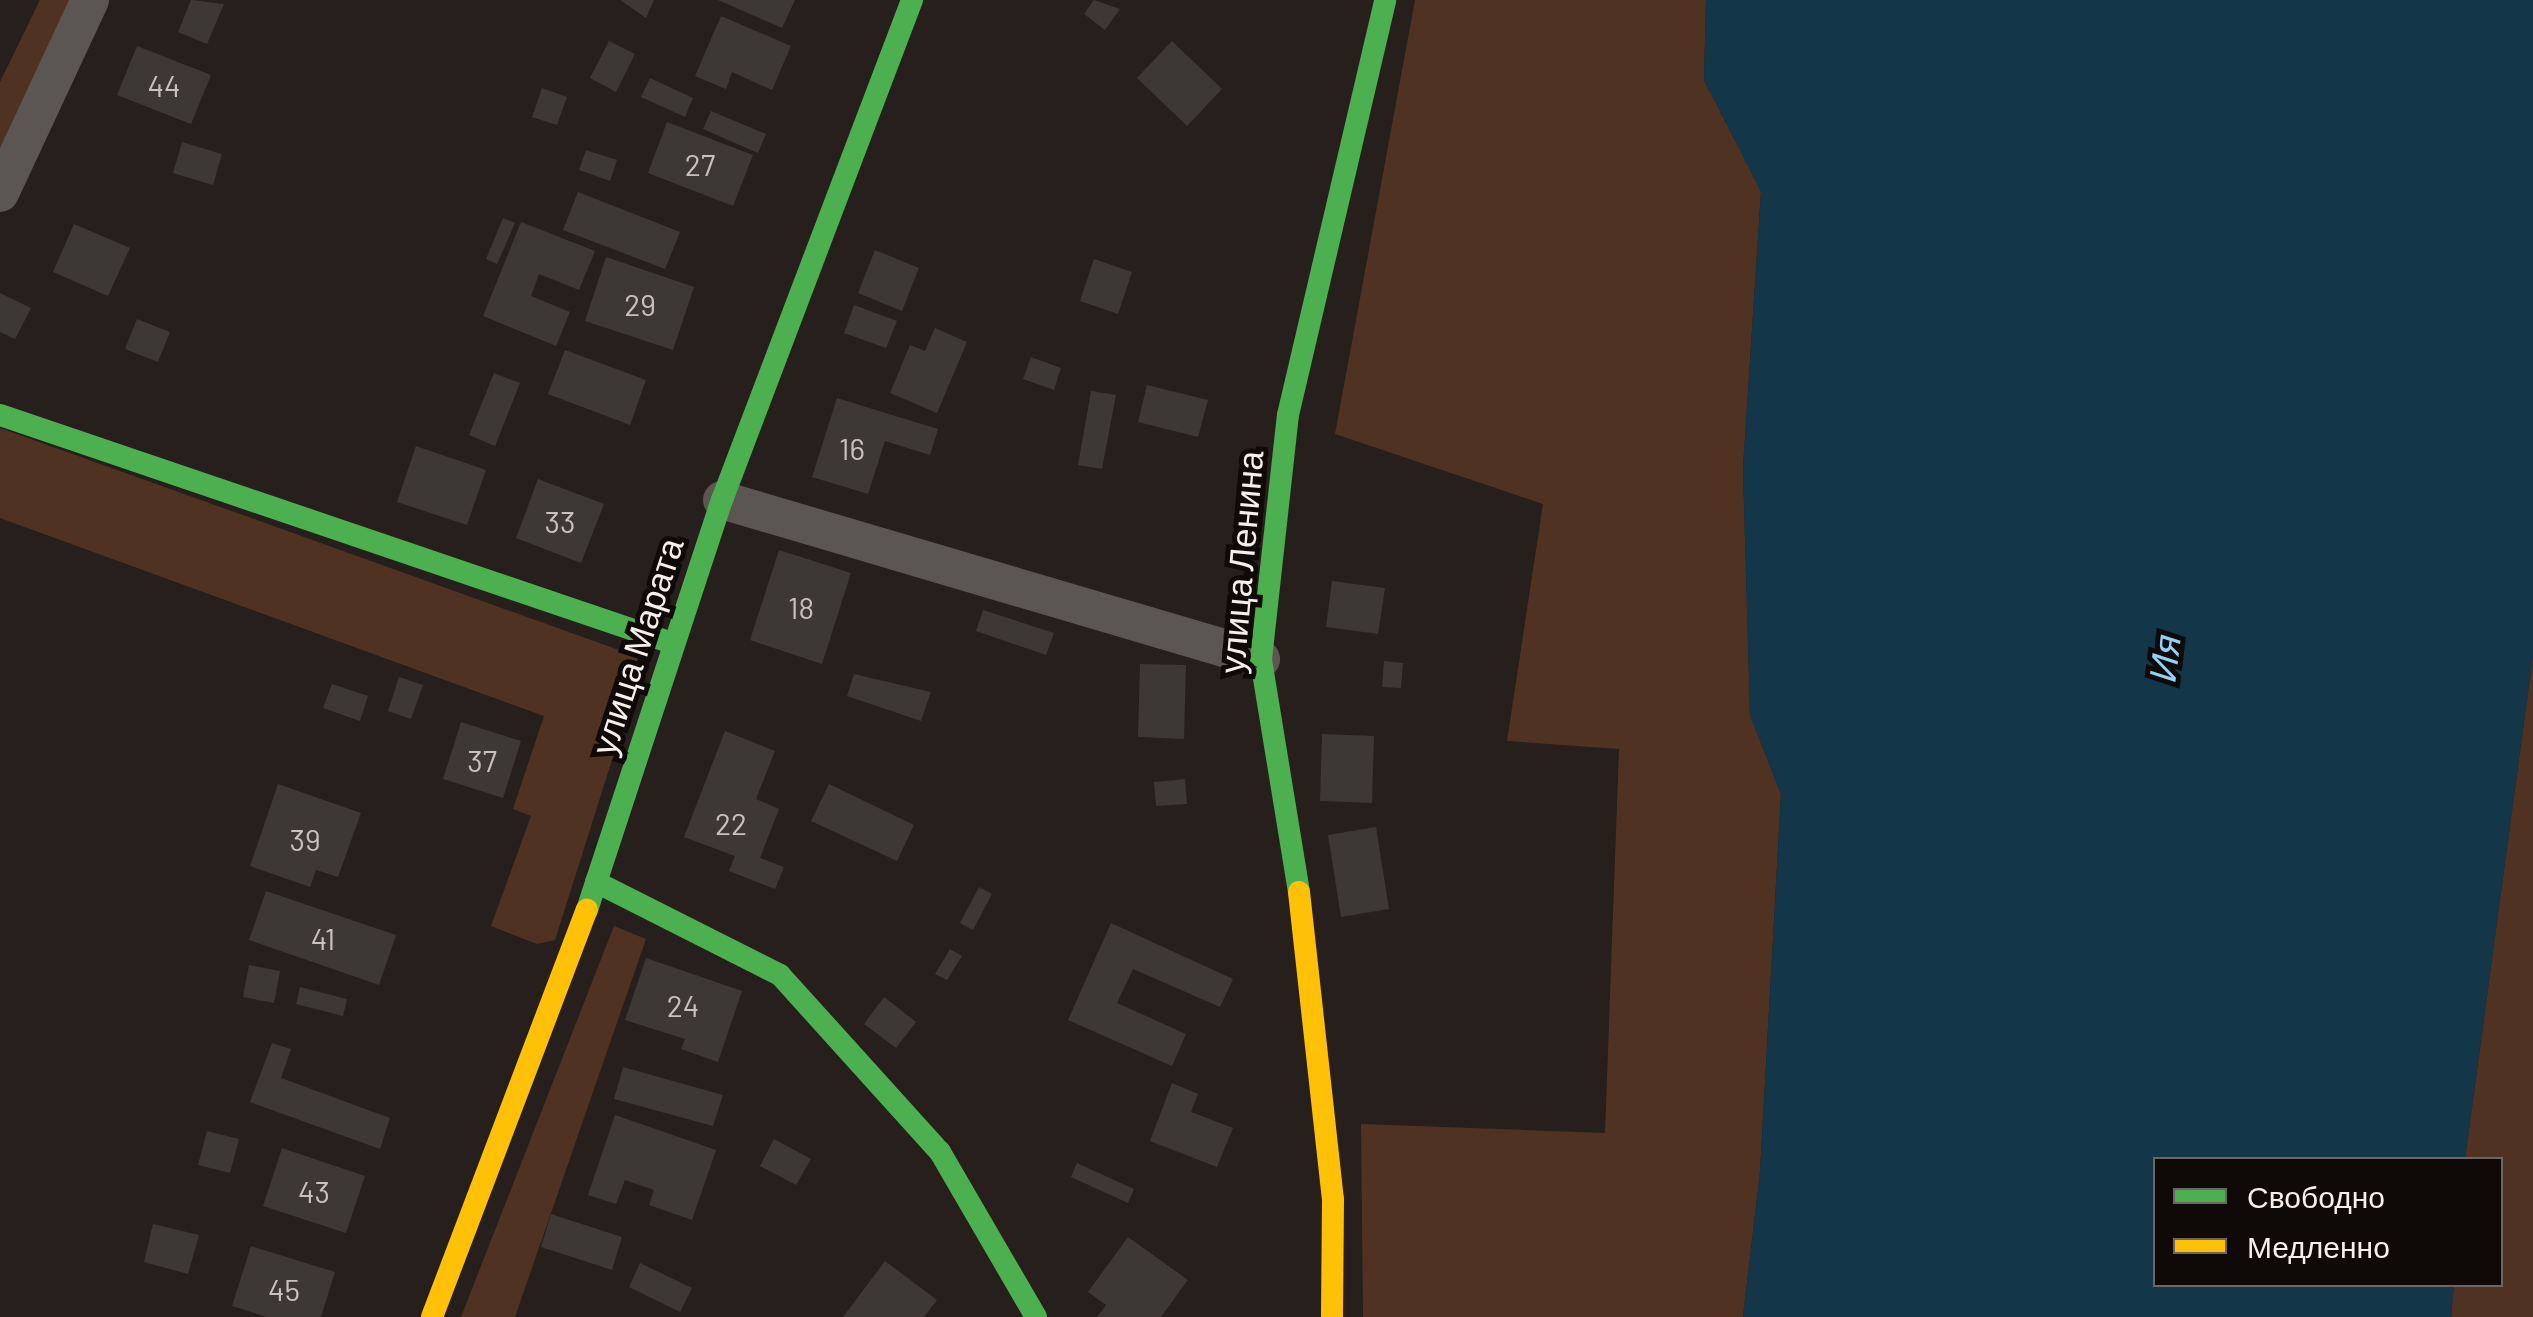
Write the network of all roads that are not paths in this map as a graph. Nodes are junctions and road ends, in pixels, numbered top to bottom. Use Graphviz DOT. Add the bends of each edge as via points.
graph roads {
  1 [pos="90,0"];
  2 [pos="912,0"];
  3 [pos="1385,0"];
  4 [pos="0,192"];
  5 [pos="0,415"];
  6 [pos="722,500"];
  7 [pos="672,644"];
  8 [pos="1261,658"];
  9 [pos="596,882"];
  10 [pos="432,1317"];
  11 [pos="1036,1317"];
  12 [pos="1332,1317"];
  1 -- 4 [label="street"];
  2 -- 6 [label="street, улица Марата"];
  3 -- 8 [label="street, улица Ленина" via="1288,415"];
  5 -- 7 [label="street"];
  6 -- 7 [label="street, улица Марата"];
  6 -- 8 [label="street"];
  7 -- 9 [label="street, улица Марата"];
  8 -- 12 [label="street, улица Ленина" via="1313,982 1333,1200"];
  9 -- 10 [label="street, улица Марата"];
  9 -- 11 [label="street" via="700,928 780,976 940,1152"];
}
